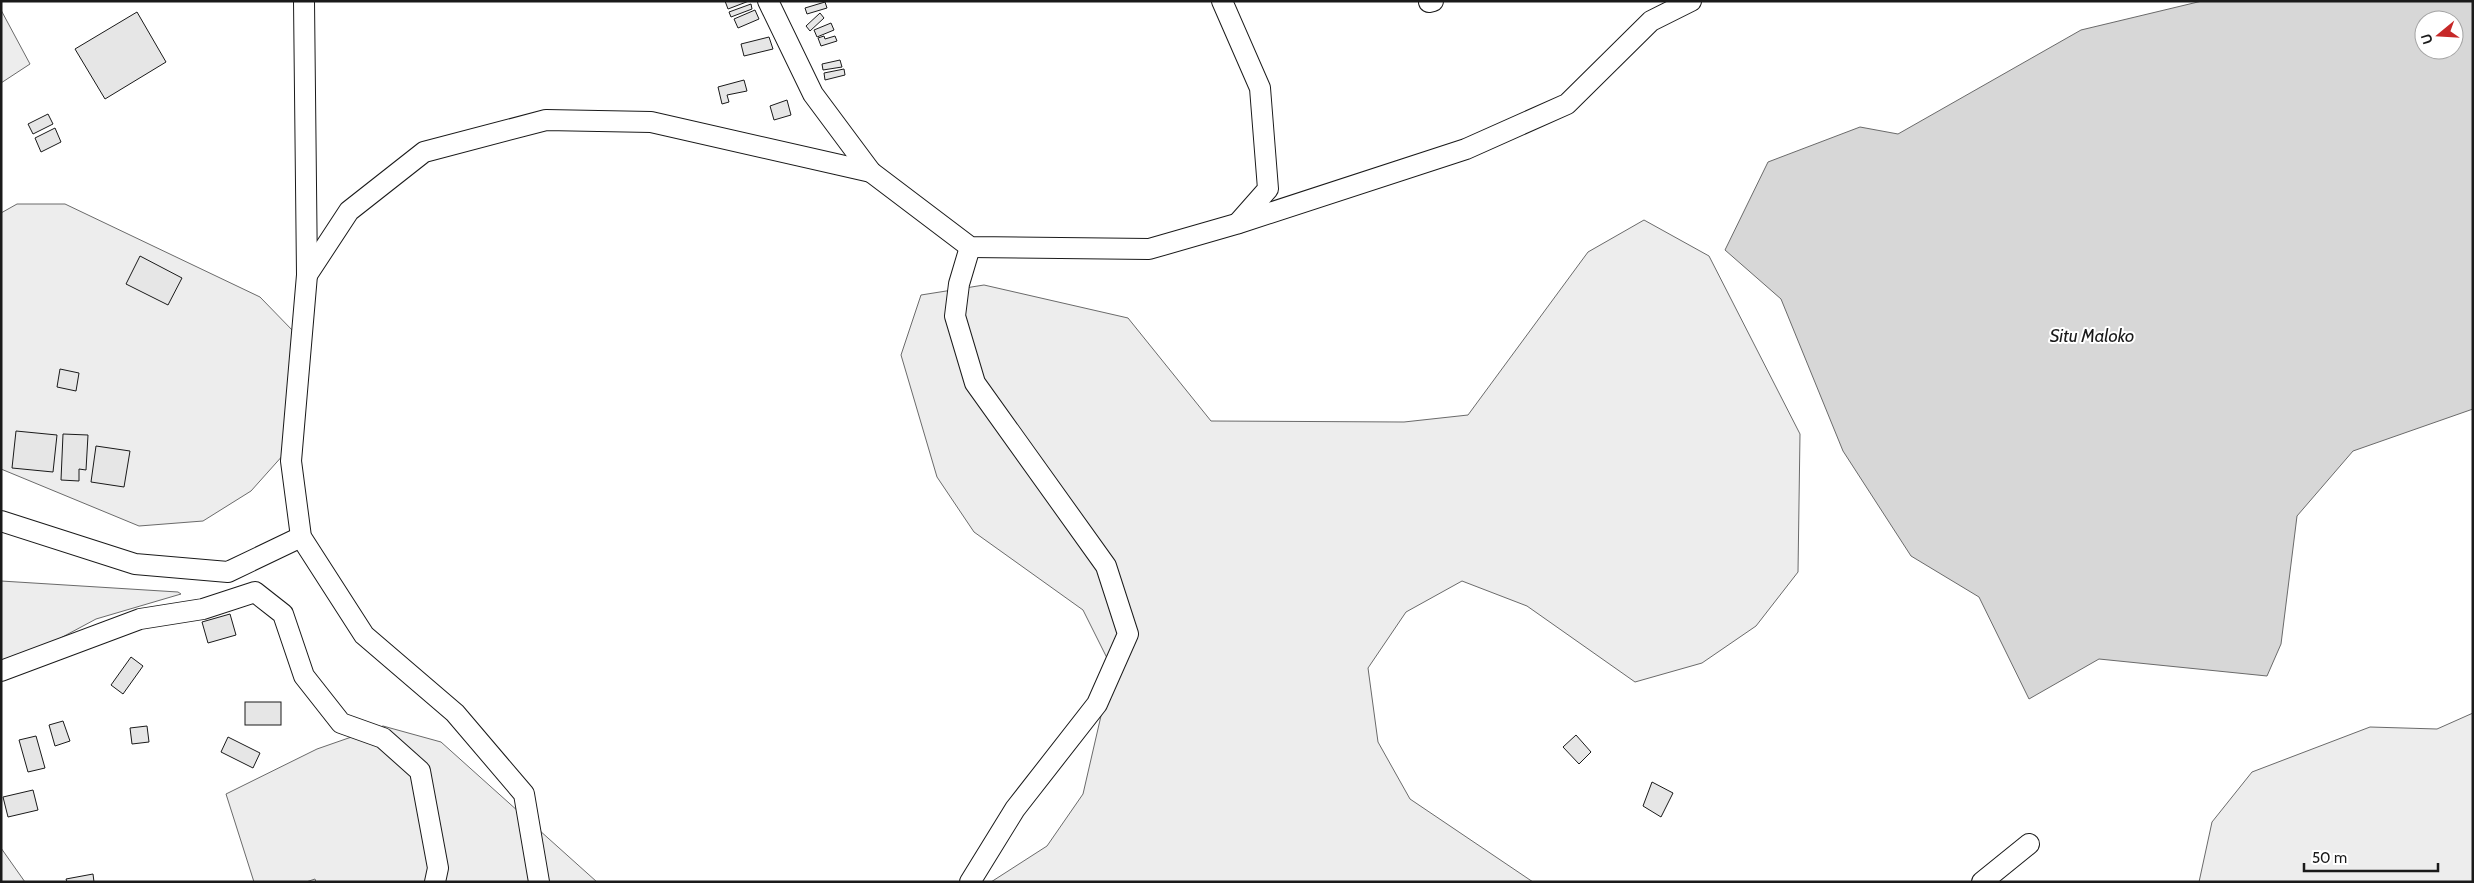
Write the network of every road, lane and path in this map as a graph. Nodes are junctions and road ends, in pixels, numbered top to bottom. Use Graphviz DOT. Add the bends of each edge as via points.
graph roads {
  1 [pos="304,1"];
  2 [pos="768,1"];
  3 [pos="1222,1"];
  4 [pos="1691,1"];
  5 [pos="871,172"];
  6 [pos="1236,224"];
  7 [pos="970,247"];
  8 [pos="307,275"];
  9 [pos="1,521"];
  10 [pos="301,537"];
  11 [pos="1,671"];
  12 [pos="2030,844"];
  13 [pos="435,882"];
  14 [pos="539,882"];
  15 [pos="970,882"];
  16 [pos="1982,882"];
  1 -- 8 [label="street"];
  2 -- 5 [label="street" via="813,94"];
  3 -- 6 [label="street" via="1260,88 1268,189"];
  4 -- 6 [label="street" via="1650,21 1567,104 1466,149"];
  5 -- 7 [label="street"];
  5 -- 8 [label="street" via="651,122 546,120 424,152 349,211"];
  6 -- 7 [label="street" via="1149,249"];
  7 -- 15 [label="street" via="959,284 955,316 975,383 1106,566 1128,634 1097,704 1015,809"];
  8 -- 10 [label="street" via="291,461"];
  9 -- 10 [label="street" via="135,564 228,572"];
  10 -- 14 [label="street" via="364,635 455,713 524,794"];
  11 -- 13 [label="street" via="140,619 203,609 254,592 283,614 304,676 341,724 383,738 420,771 438,868"];
  12 -- 16 [label="street"];
}
